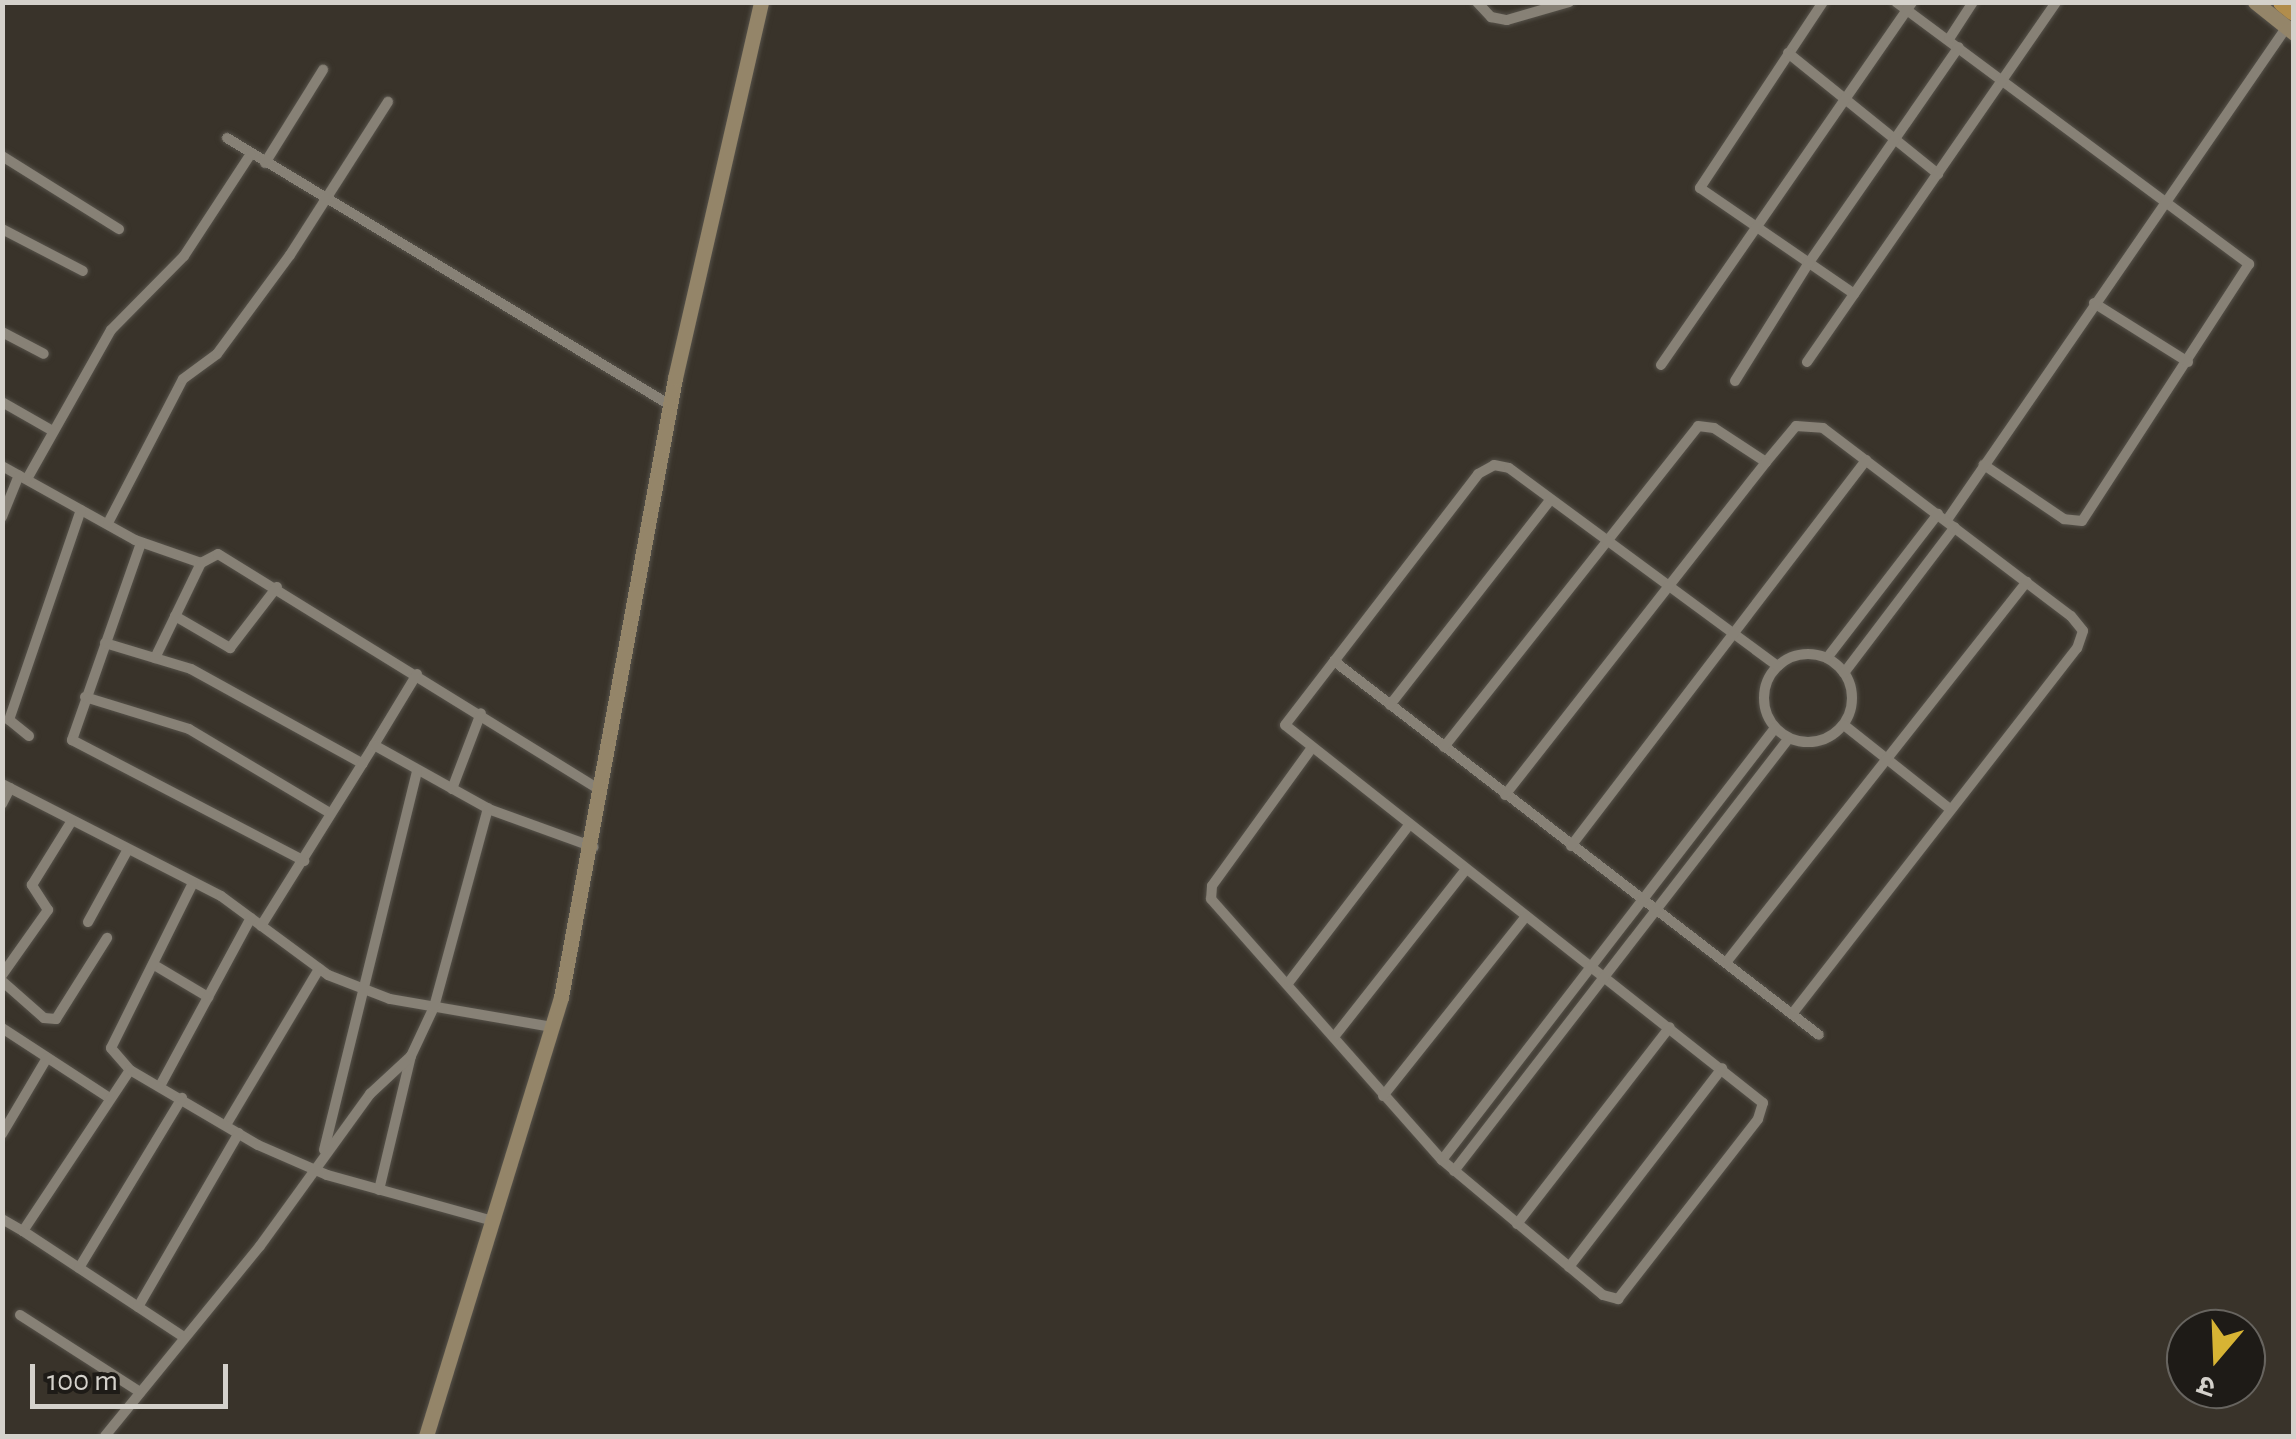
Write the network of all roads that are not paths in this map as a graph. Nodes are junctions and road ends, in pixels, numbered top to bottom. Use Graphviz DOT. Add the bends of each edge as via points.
graph roads {
  1 [pos="761,2"];
  2 [pos="1478,2"];
  3 [pos="1569,2"];
  4 [pos="1823,2"];
  5 [pos="1896,2"];
  6 [pos="1973,2"];
  7 [pos="2056,2"];
  8 [pos="2254,2"];
  9 [pos="2282,2"];
  10 [pos="1910,6"];
  11 [pos="2291,24"];
  12 [pos="1948,39"];
  13 [pos="1959,46"];
  14 [pos="1788,54"];
  15 [pos="323,70"];
  16 [pos="2003,79"];
  17 [pos="1843,99"];
  18 [pos="388,102"];
  19 [pos="227,138"];
  20 [pos="1892,140"];
  21 [pos="250,155"];
  22 [pos="2,156"];
  23 [pos="265,163"];
  24 [pos="1938,174"];
  25 [pos="2165,198"];
  26 [pos="328,201"];
  27 [pos="1754,226"];
  28 [pos="2,229"];
  29 [pos="120,229"];
  30 [pos="1808,264"];
  31 [pos="83,271"];
  32 [pos="1854,294"];
  33 [pos="2094,302"];
  34 [pos="2,332"];
  35 [pos="44,354"];
  36 [pos="1806,362"];
  37 [pos="2188,362"];
  38 [pos="1661,366"];
  39 [pos="1735,381"];
  40 [pos="2,402"];
  41 [pos="670,405"];
  42 [pos="51,430"];
  43 [pos="1866,460"];
  44 [pos="1766,462"];
  45 [pos="1984,464"];
  46 [pos="2,466"];
  47 [pos="23,477"];
  48 [pos="1551,500"];
  49 [pos="82,510"];
  50 [pos="2,517"];
  51 [pos="1947,521"];
  52 [pos="108,522"];
  53 [pos="1608,539"];
  54 [pos="142,543"];
  55 [pos="200,563"];
  56 [pos="2026,582"];
  57 [pos="276,587"];
  58 [pos="1674,588"];
  59 [pos="175,616"];
  60 [pos="1736,634"];
  61 [pos="105,644"];
  62 [pos="155,658"];
  63 [pos="1827,658"];
  64 [pos="1334,661"];
  65 [pos="1778,666"];
  66 [pos="1844,673"];
  67 [pos="417,674"];
  68 [pos="86,697"];
  69 [pos="1390,705"];
  70 [pos="480,713"];
  71 [pos="1844,725"];
  72 [pos="1775,728"];
  73 [pos="29,736"];
  74 [pos="1789,738"];
  75 [pos="374,745"];
  76 [pos="1444,747"];
  77 [pos="1310,750"];
  78 [pos="1888,760"];
  79 [pos="362,764"];
  80 [pos="417,771"];
  81 [pos="6,786"];
  82 [pos="452,789"];
  83 [pos="603,792"];
  84 [pos="1506,795"];
  85 [pos="2,804"];
  86 [pos="488,808"];
  87 [pos="1950,809"];
  88 [pos="330,812"];
  89 [pos="71,822"];
  90 [pos="1409,825"];
  91 [pos="1571,846"];
  92 [pos="594,848"];
  93 [pos="127,851"];
  94 [pos="304,861"];
  95 [pos="1466,869"];
  96 [pos="193,883"];
  97 [pos="1643,900"];
  98 [pos="1656,909"];
  99 [pos="1526,916"];
  100 [pos="88,922"];
  101 [pos="256,922"];
  102 [pos="107,938"];
  103 [pos="1728,960"];
  104 [pos="156,966"];
  105 [pos="1591,966"];
  106 [pos="319,968"];
  107 [pos="1605,976"];
  108 [pos="2,978"];
  109 [pos="1289,982"];
  110 [pos="364,989"];
  111 [pos="208,997"];
  112 [pos="434,1007"];
  113 [pos="1792,1014"];
  114 [pos="1670,1027"];
  115 [pos="2,1028"];
  116 [pos="552,1028"];
  117 [pos="1819,1035"];
  118 [pos="1334,1037"];
  119 [pos="411,1056"];
  120 [pos="47,1058"];
  121 [pos="1722,1068"];
  122 [pos="130,1070"];
  123 [pos="160,1086"];
  124 [pos="108,1096"];
  125 [pos="1383,1096"];
  126 [pos="182,1098"];
  127 [pos="226,1125"];
  128 [pos="239,1133"];
  129 [pos="2,1134"];
  130 [pos="322,1156"];
  131 [pos="1442,1160"];
  132 [pos="312,1168"];
  133 [pos="1454,1171"];
  134 [pos="380,1190"];
  135 [pos="2,1219"];
  136 [pos="493,1221"];
  137 [pos="1517,1224"];
  138 [pos="22,1231"];
  139 [pos="1569,1267"];
  140 [pos="79,1268"];
  141 [pos="138,1307"];
  142 [pos="20,1315"];
  143 [pos="184,1337"];
  144 [pos="140,1392"];
  145 [pos="105,1436"];
  146 [pos="426,1436"];
  1 -- 41 [label="street"];
  2 -- 3 [label="street" via="1491,16 1507,20"];
  4 -- 14 [label="street"];
  5 -- 10 [label="street"];
  6 -- 12 [label="street"];
  7 -- 16 [label="street"];
  8 -- 11 [label="street"];
  9 -- 11 [label="highway"];
  10 -- 12 [label="street"];
  10 -- 17 [label="street"];
  11 -- 25 [label="street"];
  12 -- 13 [label="street"];
  13 -- 16 [label="street"];
  13 -- 20 [label="street"];
  14 -- 17 [label="street"];
  14 -- 27 [label="street" via="1701,184 1706,196"];
  15 -- 23 [label="street"];
  16 -- 24 [label="street"];
  16 -- 25 [label="street"];
  17 -- 20 [label="street"];
  17 -- 27 [label="street"];
  18 -- 26 [label="street"];
  19 -- 21 [label="street"];
  20 -- 24 [label="street"];
  20 -- 30 [label="street"];
  21 -- 23 [label="street"];
  21 -- 42 [label="street" via="184,256 111,330"];
  22 -- 29 [label="street"];
  23 -- 26 [label="street"];
  24 -- 32 [label="street"];
  25 -- 33 [label="street"];
  25 -- 37 [label="street" via="2249,264"];
  26 -- 41 [label="street"];
  26 -- 52 [label="street" via="217,354 190,369 148,434"];
  27 -- 30 [label="street"];
  27 -- 38 [label="street"];
  28 -- 31 [label="street"];
  30 -- 32 [label="street"];
  30 -- 39 [label="street"];
  32 -- 36 [label="street"];
  33 -- 37 [label="street"];
  33 -- 45 [label="street"];
  34 -- 35 [label="street"];
  37 -- 45 [label="street" via="2082,521 2064,519"];
  40 -- 42 [label="street"];
  41 -- 83 [label="street"];
  42 -- 47 [label="street"];
  43 -- 44 [label="street" via="1808,422 1796,426"];
  43 -- 51 [label="street"];
  43 -- 60 [label="street"];
  44 -- 53 [label="street" via="1714,428 1698,426"];
  44 -- 58 [label="street"];
  45 -- 51 [label="street"];
  46 -- 47 [label="street"];
  47 -- 49 [label="street"];
  47 -- 50 [label="street"];
  48 -- 53 [label="street"];
  48 -- 64 [label="street" via="1500,465 1478,474"];
  48 -- 69 [label="street"];
  49 -- 52 [label="street"];
  49 -- 73 [label="street" via="10,720"];
  51 -- 56 [label="street"];
  51 -- 63 [label="street"];
  51 -- 66 [label="street"];
  52 -- 54 [label="street"];
  53 -- 58 [label="street"];
  53 -- 76 [label="street"];
  54 -- 55 [label="street"];
  54 -- 61 [label="street"];
  55 -- 57 [label="street" via="218,554"];
  55 -- 59 [label="street"];
  56 -- 78 [label="street"];
  56 -- 87 [label="street" via="2079,624 2082,639"];
  57 -- 59 [label="street" via="230,648"];
  57 -- 67 [label="street"];
  58 -- 60 [label="street"];
  58 -- 84 [label="street"];
  59 -- 62 [label="street"];
  60 -- 65 [label="street"];
  60 -- 91 [label="street"];
  61 -- 62 [label="street"];
  61 -- 68 [label="street"];
  62 -- 79 [label="street" via="217,681"];
  63 -- 65 [label="street" via="1802,654"];
  63 -- 66 [label="street"];
  64 -- 69 [label="street"];
  64 -- 77 [label="street" via="1285,724"];
  65 -- 72 [label="street" via="1764,696"];
  66 -- 71 [label="street" via="1852,700"];
  67 -- 70 [label="street"];
  67 -- 75 [label="street"];
  68 -- 88 [label="street" via="189,729"];
  68 -- 94 [label="street" via="72,732 77,746"];
  69 -- 76 [label="street"];
  70 -- 82 [label="street"];
  70 -- 83 [label="street"];
  71 -- 74 [label="street" via="1823,740"];
  71 -- 78 [label="street"];
  72 -- 74 [label="street"];
  72 -- 97 [label="street"];
  74 -- 98 [label="street"];
  75 -- 79 [label="street"];
  75 -- 80 [label="street"];
  76 -- 84 [label="street"];
  77 -- 90 [label="street"];
  77 -- 109 [label="street" via="1209,894"];
  78 -- 87 [label="street"];
  78 -- 103 [label="street"];
  79 -- 88 [label="street"];
  80 -- 82 [label="street"];
  80 -- 110 [label="street"];
  81 -- 85 [label="street"];
  81 -- 89 [label="street"];
  82 -- 86 [label="street"];
  83 -- 92 [label="street"];
  84 -- 91 [label="street"];
  86 -- 92 [label="street"];
  86 -- 112 [label="street"];
  87 -- 113 [label="street"];
  88 -- 94 [label="street"];
  89 -- 93 [label="street"];
  89 -- 108 [label="street" via="32,884 48,910"];
  90 -- 95 [label="street"];
  90 -- 109 [label="street"];
  91 -- 97 [label="street"];
  92 -- 116 [label="street"];
  93 -- 96 [label="street"];
  93 -- 100 [label="street"];
  94 -- 101 [label="street"];
  95 -- 99 [label="street"];
  95 -- 118 [label="street"];
  96 -- 101 [label="street"];
  96 -- 104 [label="street"];
  97 -- 98 [label="street"];
  97 -- 105 [label="street"];
  98 -- 103 [label="street"];
  98 -- 107 [label="street"];
  99 -- 105 [label="street"];
  99 -- 125 [label="street"];
  101 -- 106 [label="street"];
  101 -- 111 [label="street"];
  102 -- 108 [label="street" via="56,1020 44,1018"];
  103 -- 113 [label="street"];
  104 -- 111 [label="street"];
  104 -- 122 [label="street" via="111,1048"];
  105 -- 107 [label="street"];
  105 -- 131 [label="street"];
  106 -- 110 [label="street"];
  106 -- 127 [label="street"];
  107 -- 114 [label="street"];
  107 -- 133 [label="street"];
  109 -- 118 [label="street"];
  110 -- 112 [label="street"];
  110 -- 130 [label="street"];
  111 -- 123 [label="street"];
  112 -- 116 [label="street"];
  112 -- 119 [label="street"];
  113 -- 117 [label="street"];
  114 -- 121 [label="street"];
  114 -- 137 [label="street"];
  115 -- 120 [label="street"];
  116 -- 136 [label="street"];
  118 -- 125 [label="street"];
  119 -- 130 [label="street" via="370,1094"];
  119 -- 134 [label="street"];
  120 -- 124 [label="street"];
  120 -- 129 [label="street"];
  121 -- 139 [label="street"];
  121 -- 139 [label="street" via="1760,1098 1763,1109 1669,1236 1618,1299"];
  122 -- 123 [label="street"];
  122 -- 124 [label="street"];
  123 -- 126 [label="street"];
  124 -- 138 [label="street"];
  125 -- 131 [label="street"];
  126 -- 127 [label="street"];
  126 -- 140 [label="street"];
  127 -- 128 [label="street"];
  128 -- 132 [label="street"];
  128 -- 141 [label="street"];
  130 -- 132 [label="street"];
  131 -- 133 [label="street"];
  132 -- 134 [label="street"];
  132 -- 143 [label="street" via="260,1246"];
  133 -- 137 [label="street"];
  134 -- 136 [label="street"];
  135 -- 138 [label="street"];
  136 -- 146 [label="street"];
  137 -- 139 [label="street"];
  138 -- 140 [label="street"];
  140 -- 141 [label="street"];
  141 -- 143 [label="street"];
  142 -- 144 [label="street"];
  143 -- 144 [label="street"];
  144 -- 145 [label="street"];
}
